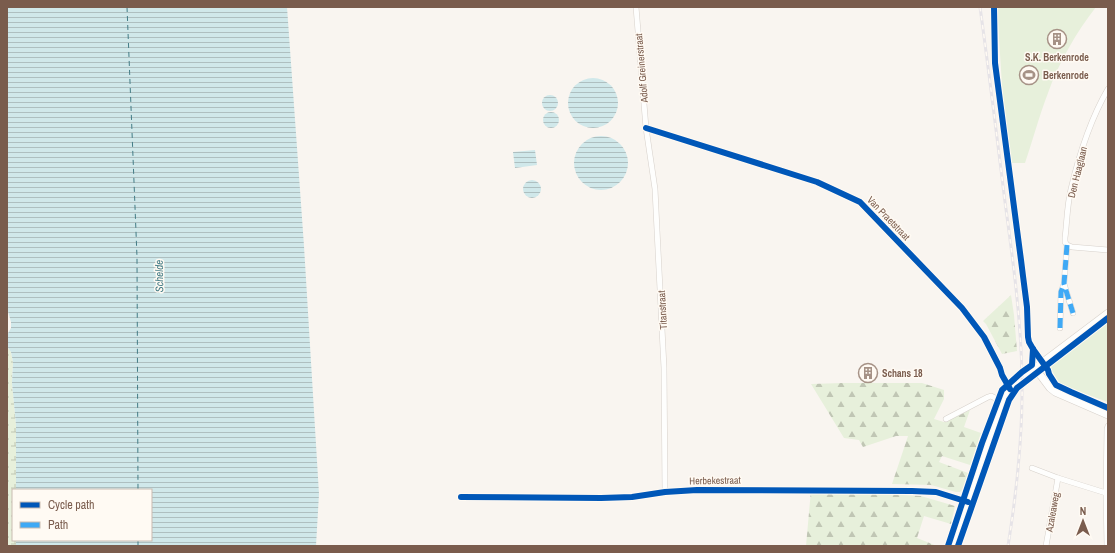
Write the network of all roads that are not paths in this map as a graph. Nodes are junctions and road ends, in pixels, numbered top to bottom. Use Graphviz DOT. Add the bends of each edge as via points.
graph roads {
  1 [pos="636,7"];
  2 [pos="1108,89"];
  3 [pos="646,128"];
  4 [pos="1067,245"];
  5 [pos="1108,250"];
  6 [pos="1064,284"];
  7 [pos="1073,312"];
  8 [pos="1108,313"];
  9 [pos="1060,328"];
  10 [pos="1035,368"];
  11 [pos="1010,389"];
  12 [pos="1003,402"];
  13 [pos="1108,415"];
  14 [pos="946,419"];
  15 [pos="1108,426"];
  16 [pos="1032,468"];
  17 [pos="1058,478"];
  18 [pos="665,492"];
  19 [pos="1106,493"];
  20 [pos="461,497"];
  21 [pos="968,502"];
  22 [pos="952,546"];
  23 [pos="1046,546"];
  24 [pos="1107,546"];
  1 -- 3 [label="street, Adolf Greinerstraat"];
  2 -- 4 [label="street, Den Haaglaan" via="1084,142 1071,189 1064,238"];
  3 -- 11 [label="street, Van Praetstraat" via="817,182 860,202 962,308 984,337"];
  3 -- 18 [label="street, Titanstraat" via="655,189 664,368"];
  4 -- 5 [label="street"];
  4 -- 6 [label="street, Den Haaglaan"];
  6 -- 7 [label="street, Den Haaglaan"];
  6 -- 9 [label="street, Den Haaglaan" via="1061,292"];
  8 -- 10 [label="main road"];
  10 -- 11 [label="main road"];
  10 -- 13 [label="main road" via="1055,392"];
  11 -- 12 [label="main road"];
  12 -- 14 [label="street" via="991,396"];
  12 -- 21 [label="main road"];
  15 -- 19 [label="street"];
  16 -- 17 [label="street, Azaleaweg"];
  17 -- 19 [label="street, Azaleaweg"];
  17 -- 23 [label="street, Azaleaweg"];
  18 -- 20 [label="street, Herbekestraat" via="601,498"];
  18 -- 21 [label="street, Herbekestraat" via="925,491"];
  19 -- 24 [label="street"];
  21 -- 22 [label="main road"];
}
